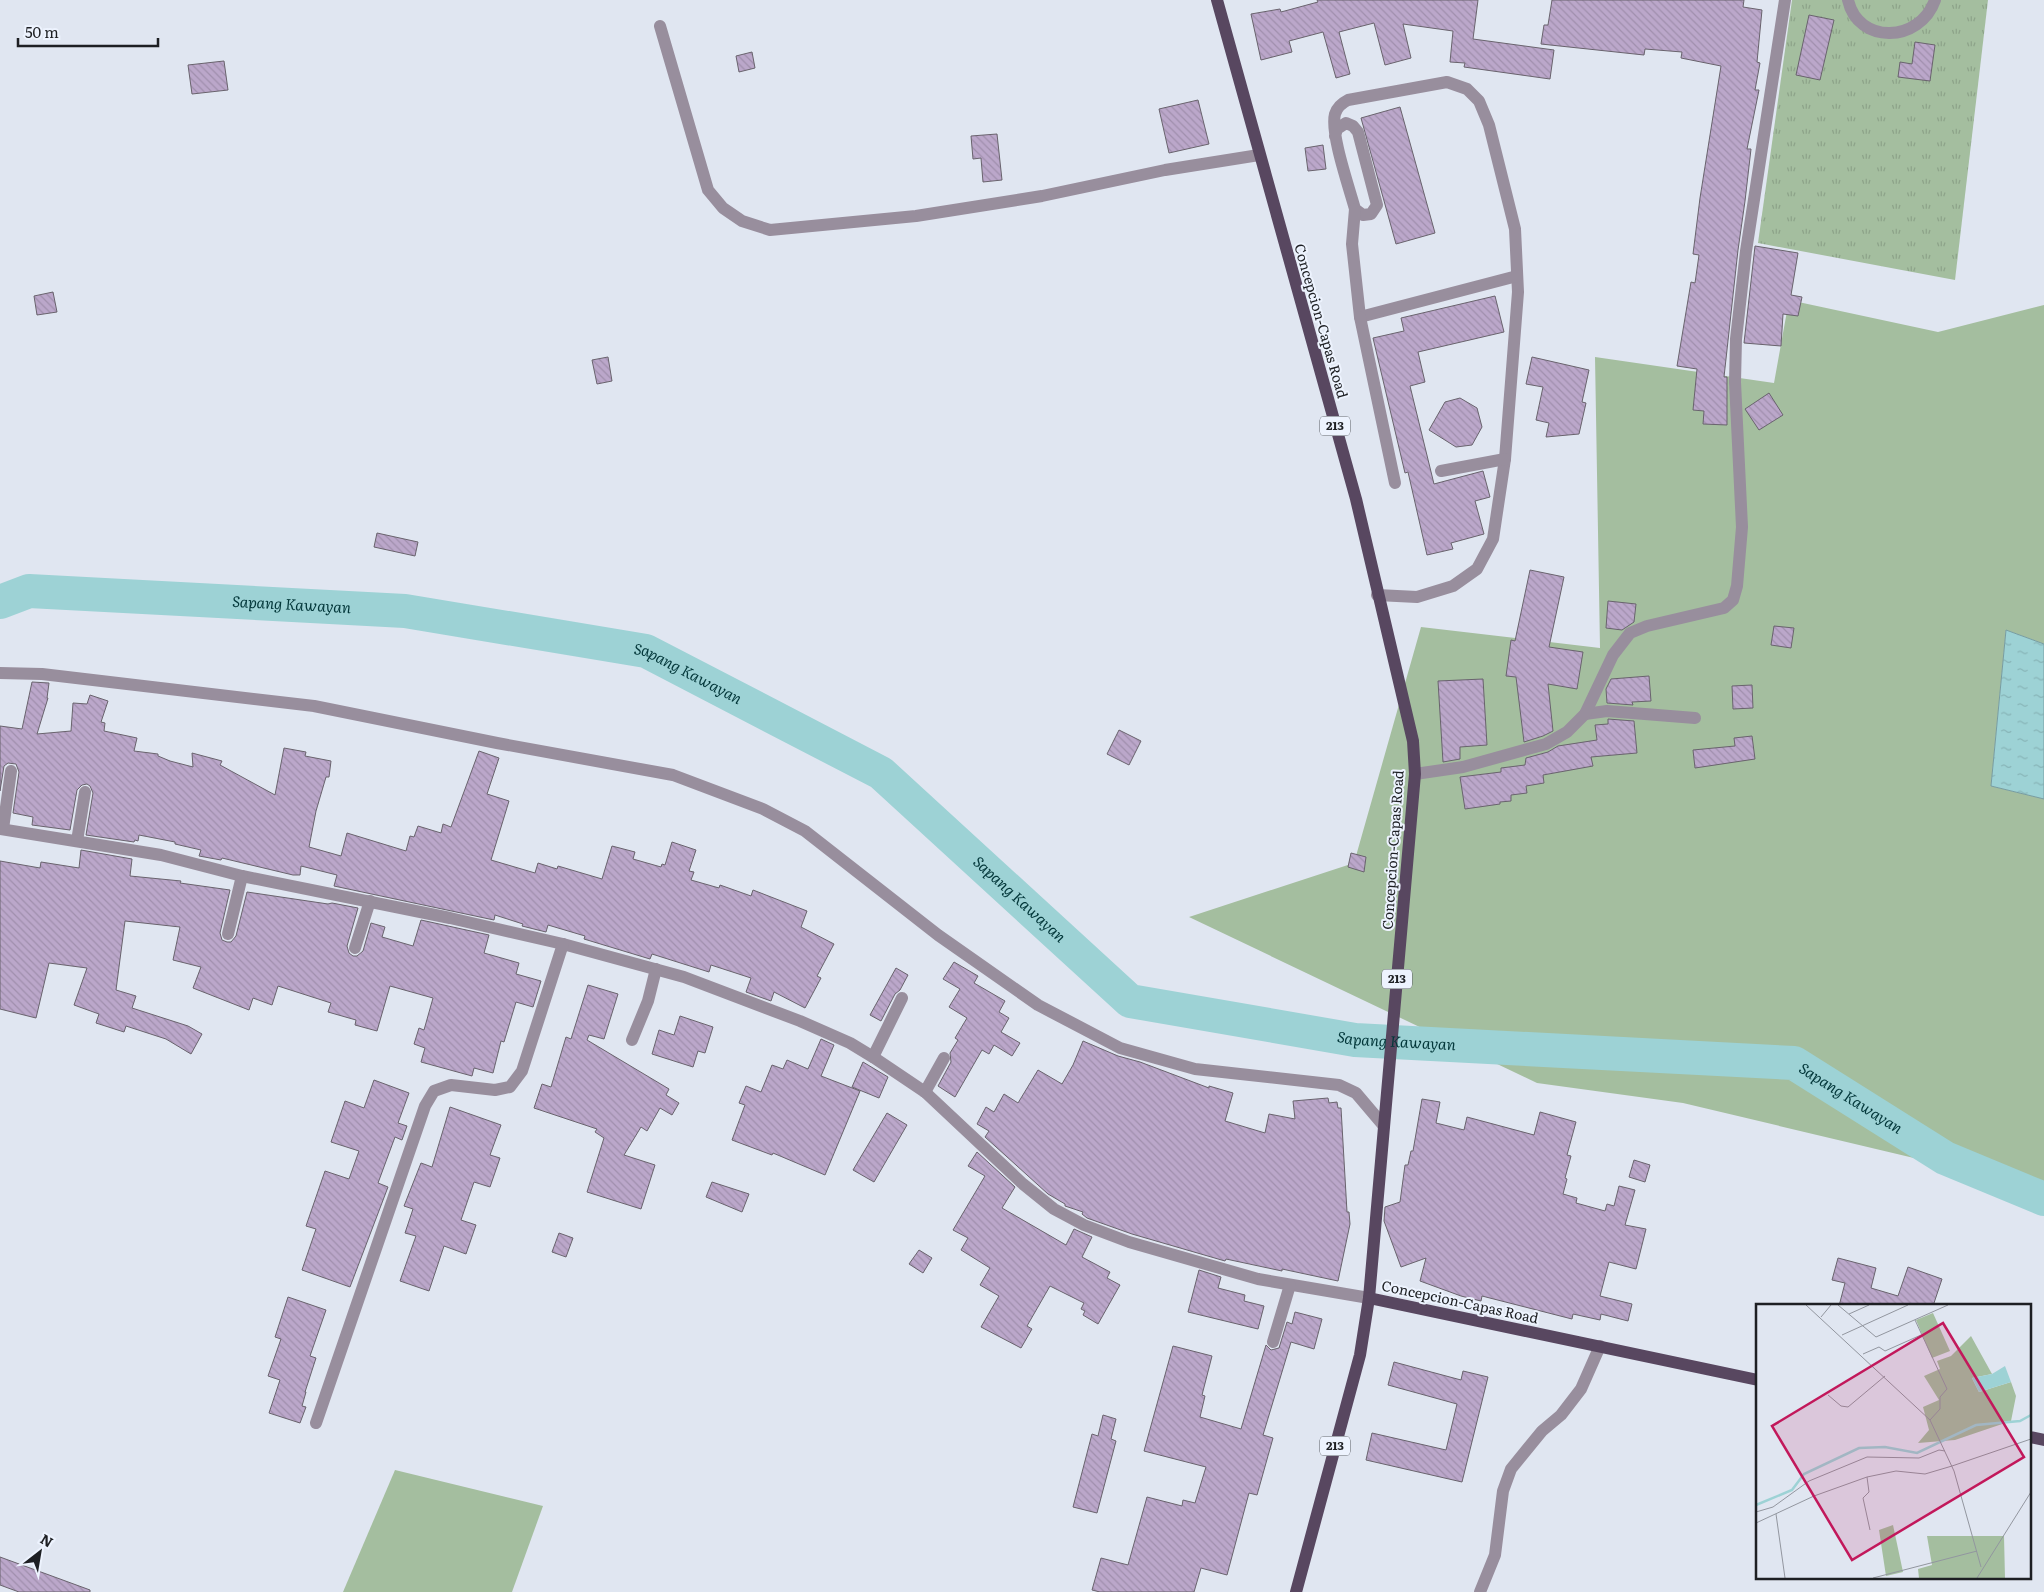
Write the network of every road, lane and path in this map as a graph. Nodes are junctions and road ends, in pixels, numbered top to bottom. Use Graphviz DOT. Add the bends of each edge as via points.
graph roads {
  1 [pos="1217,0"];
  2 [pos="1785,0"];
  3 [pos="1848,0"];
  4 [pos="1935,0"];
  5 [pos="660,26"];
  6 [pos="1335,136"];
  7 [pos="1259,155"];
  8 [pos="1355,208"];
  9 [pos="1517,276"];
  10 [pos="1360,317"];
  11 [pos="1505,459"];
  12 [pos="1441,471"];
  13 [pos="1395,483"];
  14 [pos="1377,596"];
  15 [pos="0,673"];
  16 [pos="1585,714"];
  17 [pos="1694,718"];
  18 [pos="11,771"];
  19 [pos="1415,774"];
  20 [pos="85,792"];
  21 [pos="1,829"];
  22 [pos="77,841"];
  23 [pos="242,876"];
  24 [pos="370,901"];
  25 [pos="228,934"];
  26 [pos="563,944"];
  27 [pos="355,948"];
  28 [pos="656,969"];
  29 [pos="902,998"];
  30 [pos="632,1040"];
  31 [pos="873,1057"];
  32 [pos="944,1058"];
  33 [pos="925,1092"];
  34 [pos="1384,1126"];
  35 [pos="1290,1286"];
  36 [pos="1369,1298"];
  37 [pos="1273,1342"];
  38 [pos="1600,1346"];
  39 [pos="1756,1380"];
  40 [pos="316,1424"];
  41 [pos="1296,1592"];
  42 [pos="1480,1592"];
  1 -- 7 [label="main road, Concepcion-Capas Road / 213"];
  2 -- 16 [label="street" via="1746,251 1736,340 1742,527 1737,586 1733,600 1724,608 1630,633 1613,655"];
  3 -- 4 [label="street" via="1863,24 1894,34 1905,32 1923,21"];
  5 -- 7 [label="street" via="708,190 723,208 742,221 770,230 916,216"];
  6 -- 8 [label="street"];
  6 -- 8 [label="street" via="1337,129 1346,123 1358,132 1377,205 1374,212 1367,215 1360,214"];
  6 -- 9 [label="street" via="1335,114 1348,100 1447,82 1467,89 1478,101 1489,125 1514,229"];
  7 -- 14 [label="main road, Concepcion-Capas Road / 213" via="1356,499"];
  8 -- 10 [label="street" via="1352,244"];
  9 -- 10 [label="street"];
  9 -- 11 [label="street"];
  10 -- 13 [label="street"];
  11 -- 12 [label="street"];
  11 -- 14 [label="street" via="1493,539 1477,569 1453,586 1416,597"];
  14 -- 19 [label="main road, Concepcion-Capas Road / 213" via="1412,741"];
  15 -- 34 [label="street" via="42,674 314,706 672,776 763,808 805,831 938,935 1038,1005 1120,1048 1195,1069 1339,1085 1356,1093"];
  16 -- 17 [label="street" via="1607,710"];
  16 -- 19 [label="street" via="1568,732 1546,744 1463,767"];
  18 -- 21 [label="street"];
  19 -- 34 [label="main road, Concepcion-Capas Road / 213"];
  20 -- 22 [label="street"];
  21 -- 22 [label="street"];
  22 -- 23 [label="street" via="161,856"];
  23 -- 24 [label="street"];
  23 -- 25 [label="street"];
  24 -- 26 [label="street"];
  24 -- 27 [label="street"];
  26 -- 28 [label="street"];
  26 -- 40 [label="street" via="522,1071 510,1086 495,1090 451,1085 434,1091 425,1106"];
  28 -- 30 [label="street" via="648,1001"];
  28 -- 31 [label="street" via="800,1021"];
  29 -- 31 [label="street"];
  31 -- 33 [label="street"];
  32 -- 33 [label="street"];
  33 -- 35 [label="street" via="1023,1184 1054,1208 1084,1225 1129,1242"];
  34 -- 36 [label="main road, Concepcion-Capas Road / 213"];
  35 -- 36 [label="street"];
  35 -- 37 [label="street"];
  36 -- 38 [label="main road, Concepcion-Capas Road"];
  36 -- 41 [label="main road, 213" via="1360,1355"];
  38 -- 39 [label="main road, Concepcion-Capas Road"];
  38 -- 42 [label="street" via="1581,1389 1511,1469 1502,1491 1495,1555"];
}
